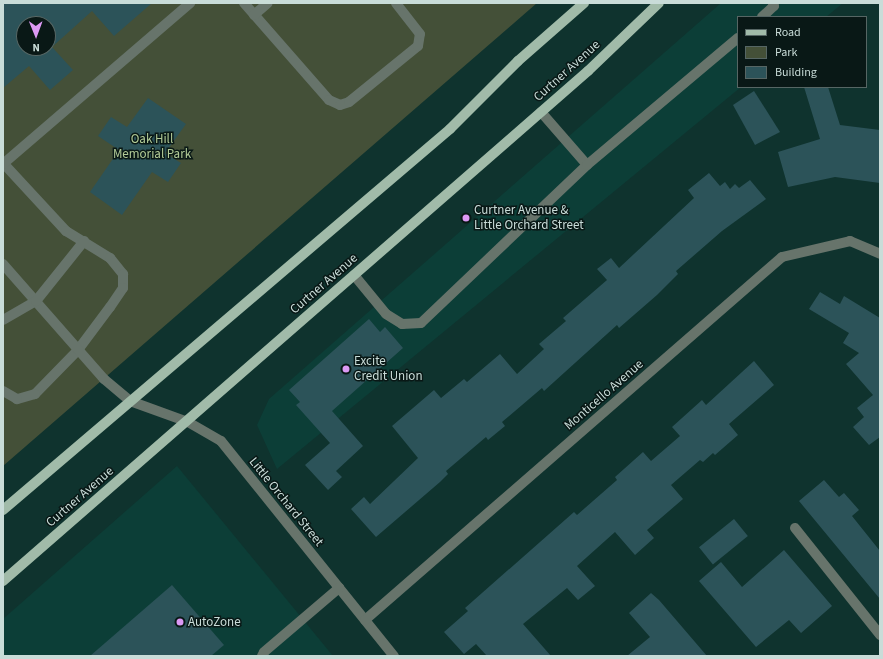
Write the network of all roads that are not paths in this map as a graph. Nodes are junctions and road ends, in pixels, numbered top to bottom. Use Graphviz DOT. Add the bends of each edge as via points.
graph roads {
  1 [pos="190,3"];
  2 [pos="244,3"];
  3 [pos="268,3"];
  4 [pos="396,3"];
  5 [pos="584,3"];
  6 [pos="659,3"];
  7 [pos="773,3"];
  8 [pos="254,15"];
  9 [pos="763,16"];
  10 [pos="737,39"];
  11 [pos="541,112"];
  12 [pos="3,163"];
  13 [pos="587,165"];
  14 [pos="84,241"];
  15 [pos="880,254"];
  16 [pos="3,264"];
  17 [pos="354,276"];
  18 [pos="36,301"];
  19 [pos="3,320"];
  20 [pos="78,350"];
  21 [pos="3,391"];
  22 [pos="130,401"];
  23 [pos="188,422"];
  24 [pos="3,510"];
  25 [pos="794,528"];
  26 [pos="3,581"];
  27 [pos="339,588"];
  28 [pos="365,620"];
  29 [pos="880,636"];
  30 [pos="262,656"];
  31 [pos="394,656"];
  1 -- 12 [label="street"];
  2 -- 8 [label="street"];
  3 -- 8 [label="street"];
  4 -- 8 [label="street" via="420,34 418,46 354,98 340,104 329,100"];
  5 -- 22 [label="main road" via="518,62 450,129"];
  6 -- 11 [label="main road, Curtner Avenue"];
  7 -- 9 [label="street" via="774,6"];
  10 -- 13 [label="street"];
  11 -- 13 [label="street"];
  11 -- 17 [label="main road, Curtner Avenue"];
  12 -- 14 [label="street" via="66,231"];
  13 -- 17 [label="street" via="421,323 402,324 386,314"];
  14 -- 18 [label="street"];
  14 -- 20 [label="street" via="110,258 123,274 123,288"];
  15 -- 28 [label="street, Monticello Avenue" via="850,241 782,258"];
  16 -- 18 [label="street"];
  17 -- 23 [label="main road, Curtner Avenue"];
  18 -- 19 [label="street"];
  18 -- 20 [label="street"];
  20 -- 21 [label="street" via="35,394 16,399"];
  20 -- 22 [label="street" via="104,379"];
  22 -- 23 [label="street, Little Orchard Street"];
  22 -- 24 [label="main road"];
  23 -- 26 [label="main road, Curtner Avenue"];
  23 -- 27 [label="street, Little Orchard Street" via="221,442"];
  25 -- 29 [label="street"];
  27 -- 28 [label="street, Little Orchard Street"];
  27 -- 30 [label="street"];
  28 -- 31 [label="street, Little Orchard Street"];
}
